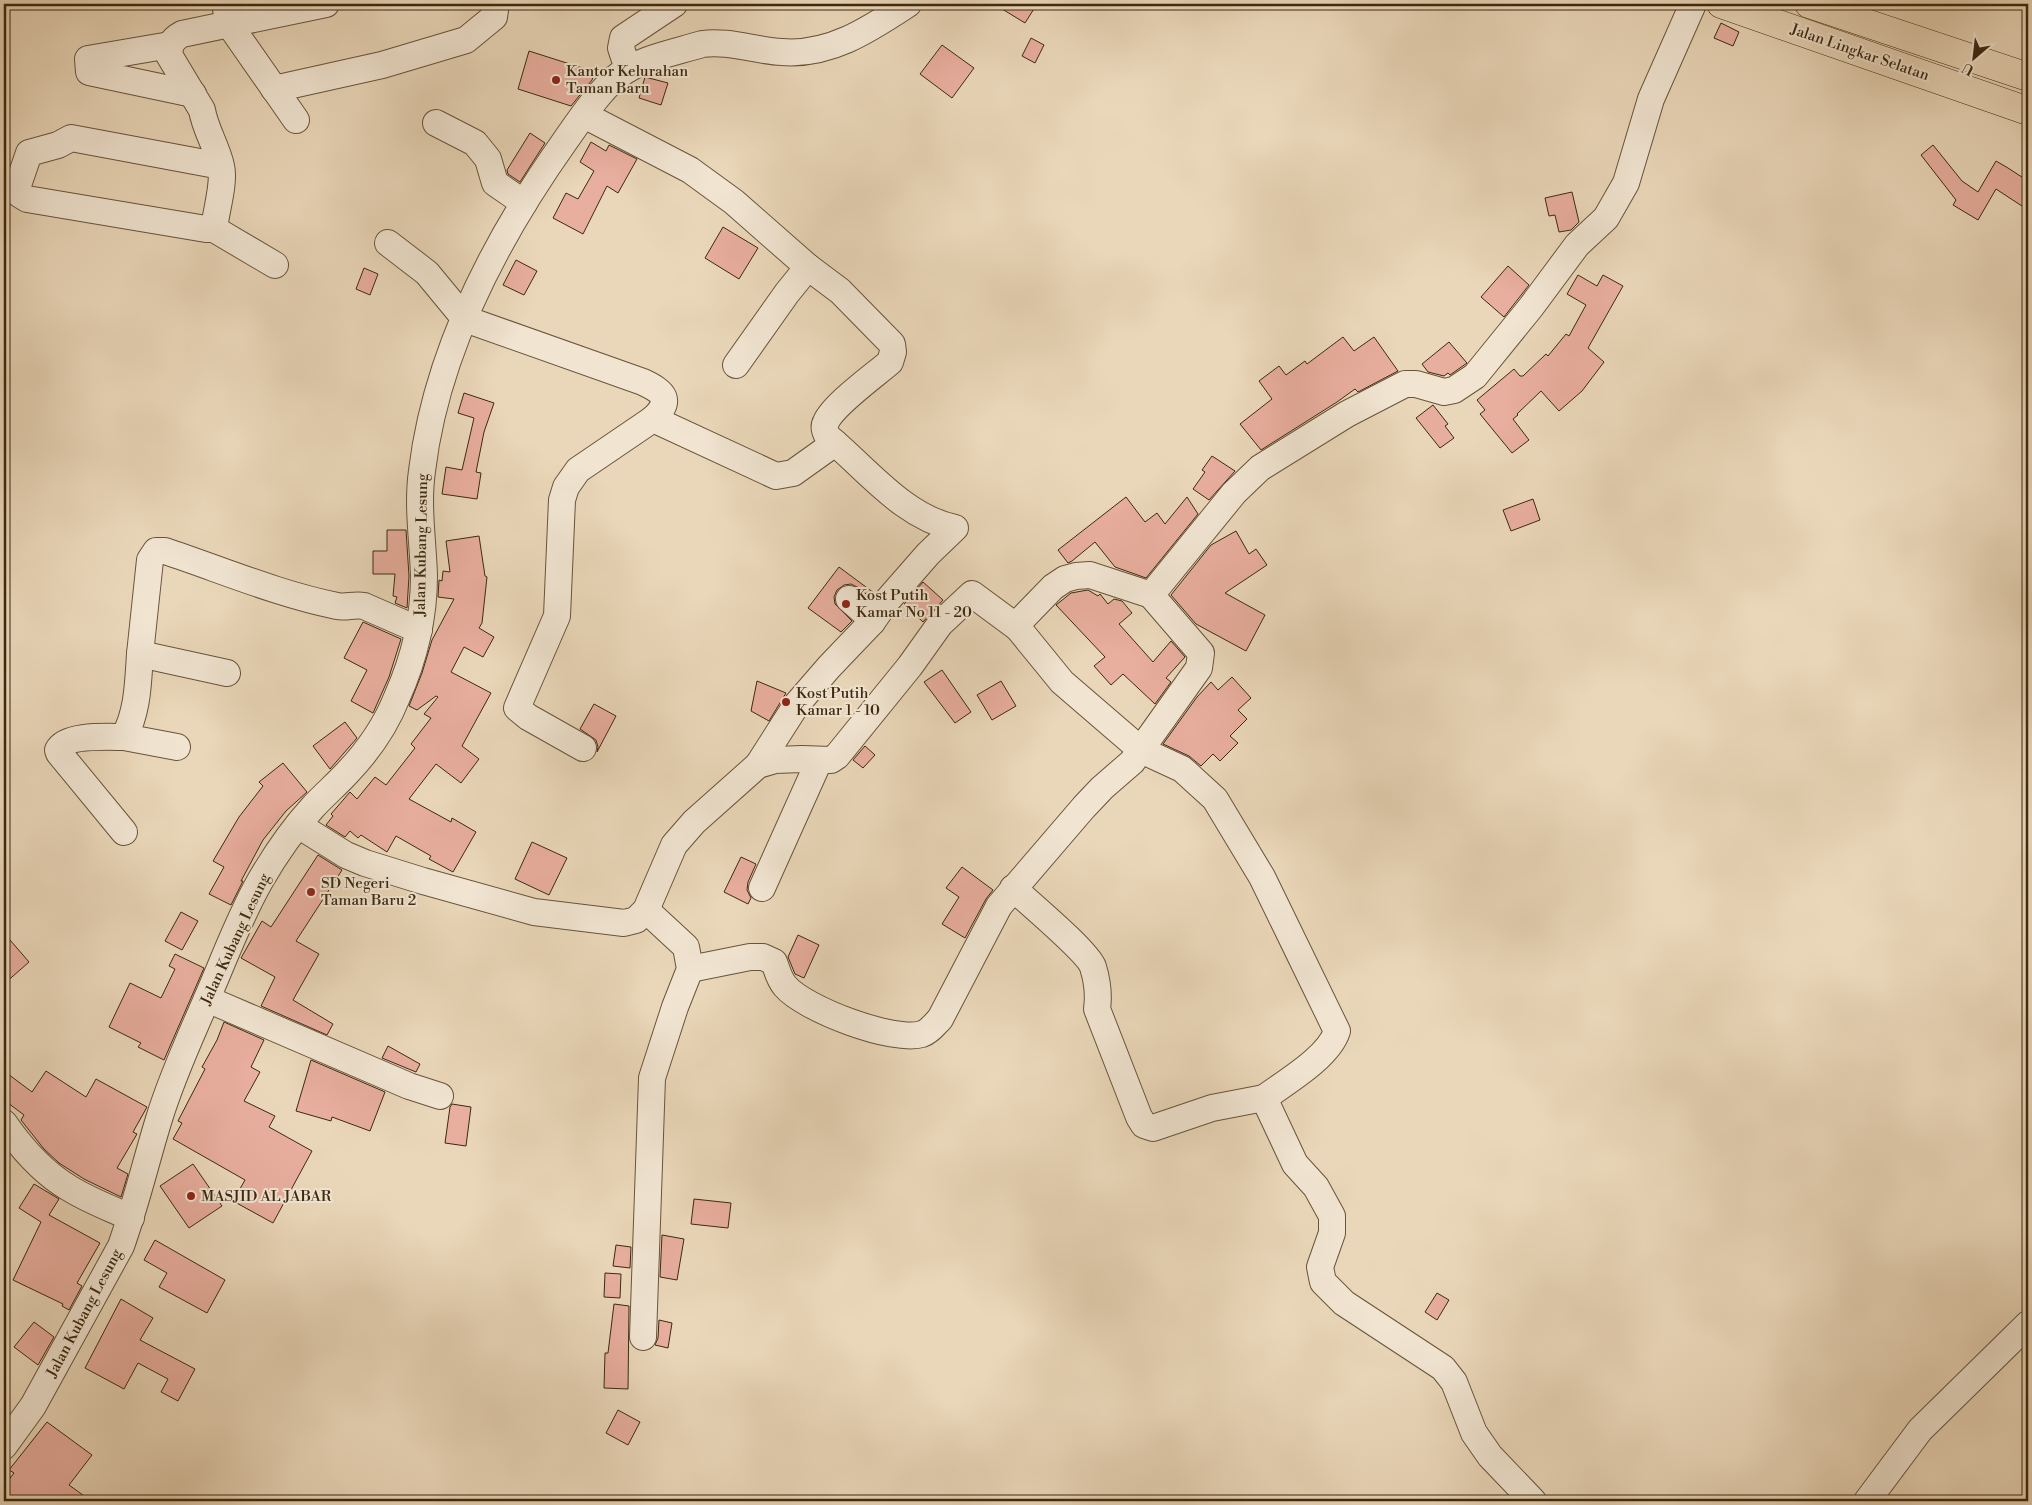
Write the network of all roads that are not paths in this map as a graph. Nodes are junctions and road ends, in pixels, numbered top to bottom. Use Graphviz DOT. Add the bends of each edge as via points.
graph roads {
  1 [pos="326,4"];
  2 [pos="493,4"];
  3 [pos="674,4"];
  4 [pos="908,4"];
  5 [pos="1693,4"];
  6 [pos="1721,4"];
  7 [pos="1815,5"];
  8 [pos="227,14"];
  9 [pos="170,45"];
  10 [pos="628,69"];
  11 [pos="2028,77"];
  12 [pos="274,89"];
  13 [pos="193,94"];
  14 [pos="2028,110"];
  15 [pos="584,114"];
  16 [pos="296,120"];
  17 [pos="436,124"];
  18 [pos="221,166"];
  19 [pos="524,203"];
  20 [pos="214,229"];
  21 [pos="388,243"];
  22 [pos="275,265"];
  23 [pos="808,267"];
  24 [pos="465,319"];
  25 [pos="736,365"];
  26 [pos="653,419"];
  27 [pos="835,443"];
  28 [pos="1151,595"];
  29 [pos="849,599"];
  30 [pos="872,622"];
  31 [pos="1018,628"];
  32 [pos="419,630"];
  33 [pos="140,654"];
  34 [pos="227,673"];
  35 [pos="124,737"];
  36 [pos="177,747"];
  37 [pos="583,748"];
  38 [pos="1141,750"];
  39 [pos="819,761"];
  40 [pos="758,765"];
  41 [pos="298,825"];
  42 [pos="124,832"];
  43 [pos="762,888"];
  44 [pos="1013,888"];
  45 [pos="646,910"];
  46 [pos="690,970"];
  47 [pos="207,999"];
  48 [pos="440,1096"];
  49 [pos="1264,1098"];
  50 [pos="4,1124"];
  51 [pos="131,1218"];
  52 [pos="2028,1324"];
  53 [pos="643,1337"];
  54 [pos="4,1446"];
  55 [pos="1533,1501"];
  56 [pos="1867,1501"];
  1 -- 8 [label="street"];
  2 -- 12 [label="street" via="494,17 466,40 382,65"];
  3 -- 10 [label="street" via="624,38 621,48"];
  4 -- 10 [label="street, Jalan Kubang Lesung" via="867,30 819,50 784,53 714,42"];
  5 -- 28 [label="street" via="1651,99 1618,200 1606,218 1577,245 1475,376 1454,390 1444,392 1405,384 1347,414 1260,468 1234,493"];
  6 -- 14 [label="highway, Jalan Lingkar Selatan"];
  7 -- 11 [label="highway, Jalan Lingkar Selatan"];
  8 -- 9 [label="street" via="182,34"];
  8 -- 12 [label="street"];
  9 -- 13 [label="street" via="169,55"];
  9 -- 13 [label="street" via="88,59 89,72"];
  10 -- 15 [label="street, Jalan Kubang Lesung" via="616,77"];
  12 -- 16 [label="street"];
  13 -- 18 [label="street" via="202,110"];
  15 -- 19 [label="street, Jalan Kubang Lesung"];
  15 -- 23 [label="street" via="690,170 734,202"];
  17 -- 19 [label="street" via="475,143 488,159 495,184"];
  18 -- 20 [label="street"];
  18 -- 20 [label="street" via="71,138 58,146 29,153 17,188 19,194 27,199"];
  19 -- 24 [label="street, Jalan Kubang Lesung" via="492,260"];
  20 -- 22 [label="street"];
  21 -- 24 [label="street" via="428,273"];
  23 -- 25 [label="street"];
  23 -- 27 [label="street" via="840,291 892,344 890,362 845,400 826,421 824,428"];
  24 -- 26 [label="street" via="656,388 665,404"];
  24 -- 32 [label="street, Jalan Kubang Lesung" via="438,392 427,434 421,475 424,579"];
  26 -- 27 [label="street" via="776,476 793,473"];
  26 -- 37 [label="street" via="578,470 566,487 562,500 557,616 518,704 524,714"];
  27 -- 30 [label="street" via="901,502 945,526 955,528 886,602"];
  28 -- 31 [label="street" via="1090,575 1076,576 1053,587 1020,621"];
  28 -- 38 [label="street" via="1201,653 1201,660 1199,668"];
  29 -- 30 [label="street"];
  30 -- 40 [label="street" via="797,704"];
  31 -- 38 [label="street" via="1062,682"];
  31 -- 39 [label="street" via="972,594 940,624 837,756"];
  32 -- 33 [label="street" via="364,606 338,606 245,580 159,550 150,560"];
  32 -- 41 [label="street, Jalan Kubang Lesung" via="396,702 367,750"];
  33 -- 34 [label="street"];
  33 -- 35 [label="street" via="136,707"];
  35 -- 36 [label="street"];
  35 -- 42 [label="street" via="83,738 63,743 58,750"];
  38 -- 44 [label="street" via="1084,806"];
  38 -- 49 [label="street" via="1182,769 1215,799 1262,877 1337,1031 1327,1051"];
  39 -- 40 [label="street" via="775,760"];
  39 -- 43 [label="street"];
  40 -- 45 [label="street" via="694,822 674,845"];
  41 -- 45 [label="street" via="365,863 497,903 534,912 624,923 636,920"];
  41 -- 47 [label="street, Jalan Kubang Lesung" via="252,896"];
  44 -- 46 [label="street" via="999,906 940,1020 923,1034 902,1035 867,1028 801,1001 784,986 774,962 763,957"];
  44 -- 49 [label="street" via="1093,965 1097,1009 1144,1125 1153,1128 1212,1108"];
  45 -- 46 [label="street" via="686,947"];
  46 -- 53 [label="street" via="652,1078"];
  47 -- 48 [label="street" via="400,1083"];
  47 -- 51 [label="street, Jalan Kubang Lesung" via="171,1082"];
  49 -- 55 [label="street" via="1295,1164 1316,1187 1332,1216 1332,1234 1320,1267 1323,1282 1344,1303 1443,1368 1454,1382 1474,1433 1490,1456"];
  50 -- 51 [label="street" via="46,1172 69,1188"];
  51 -- 54 [label="street, Jalan Kubang Lesung" via="109,1270 51,1376"];
  52 -- 56 [label="street" via="1920,1430"];
}
